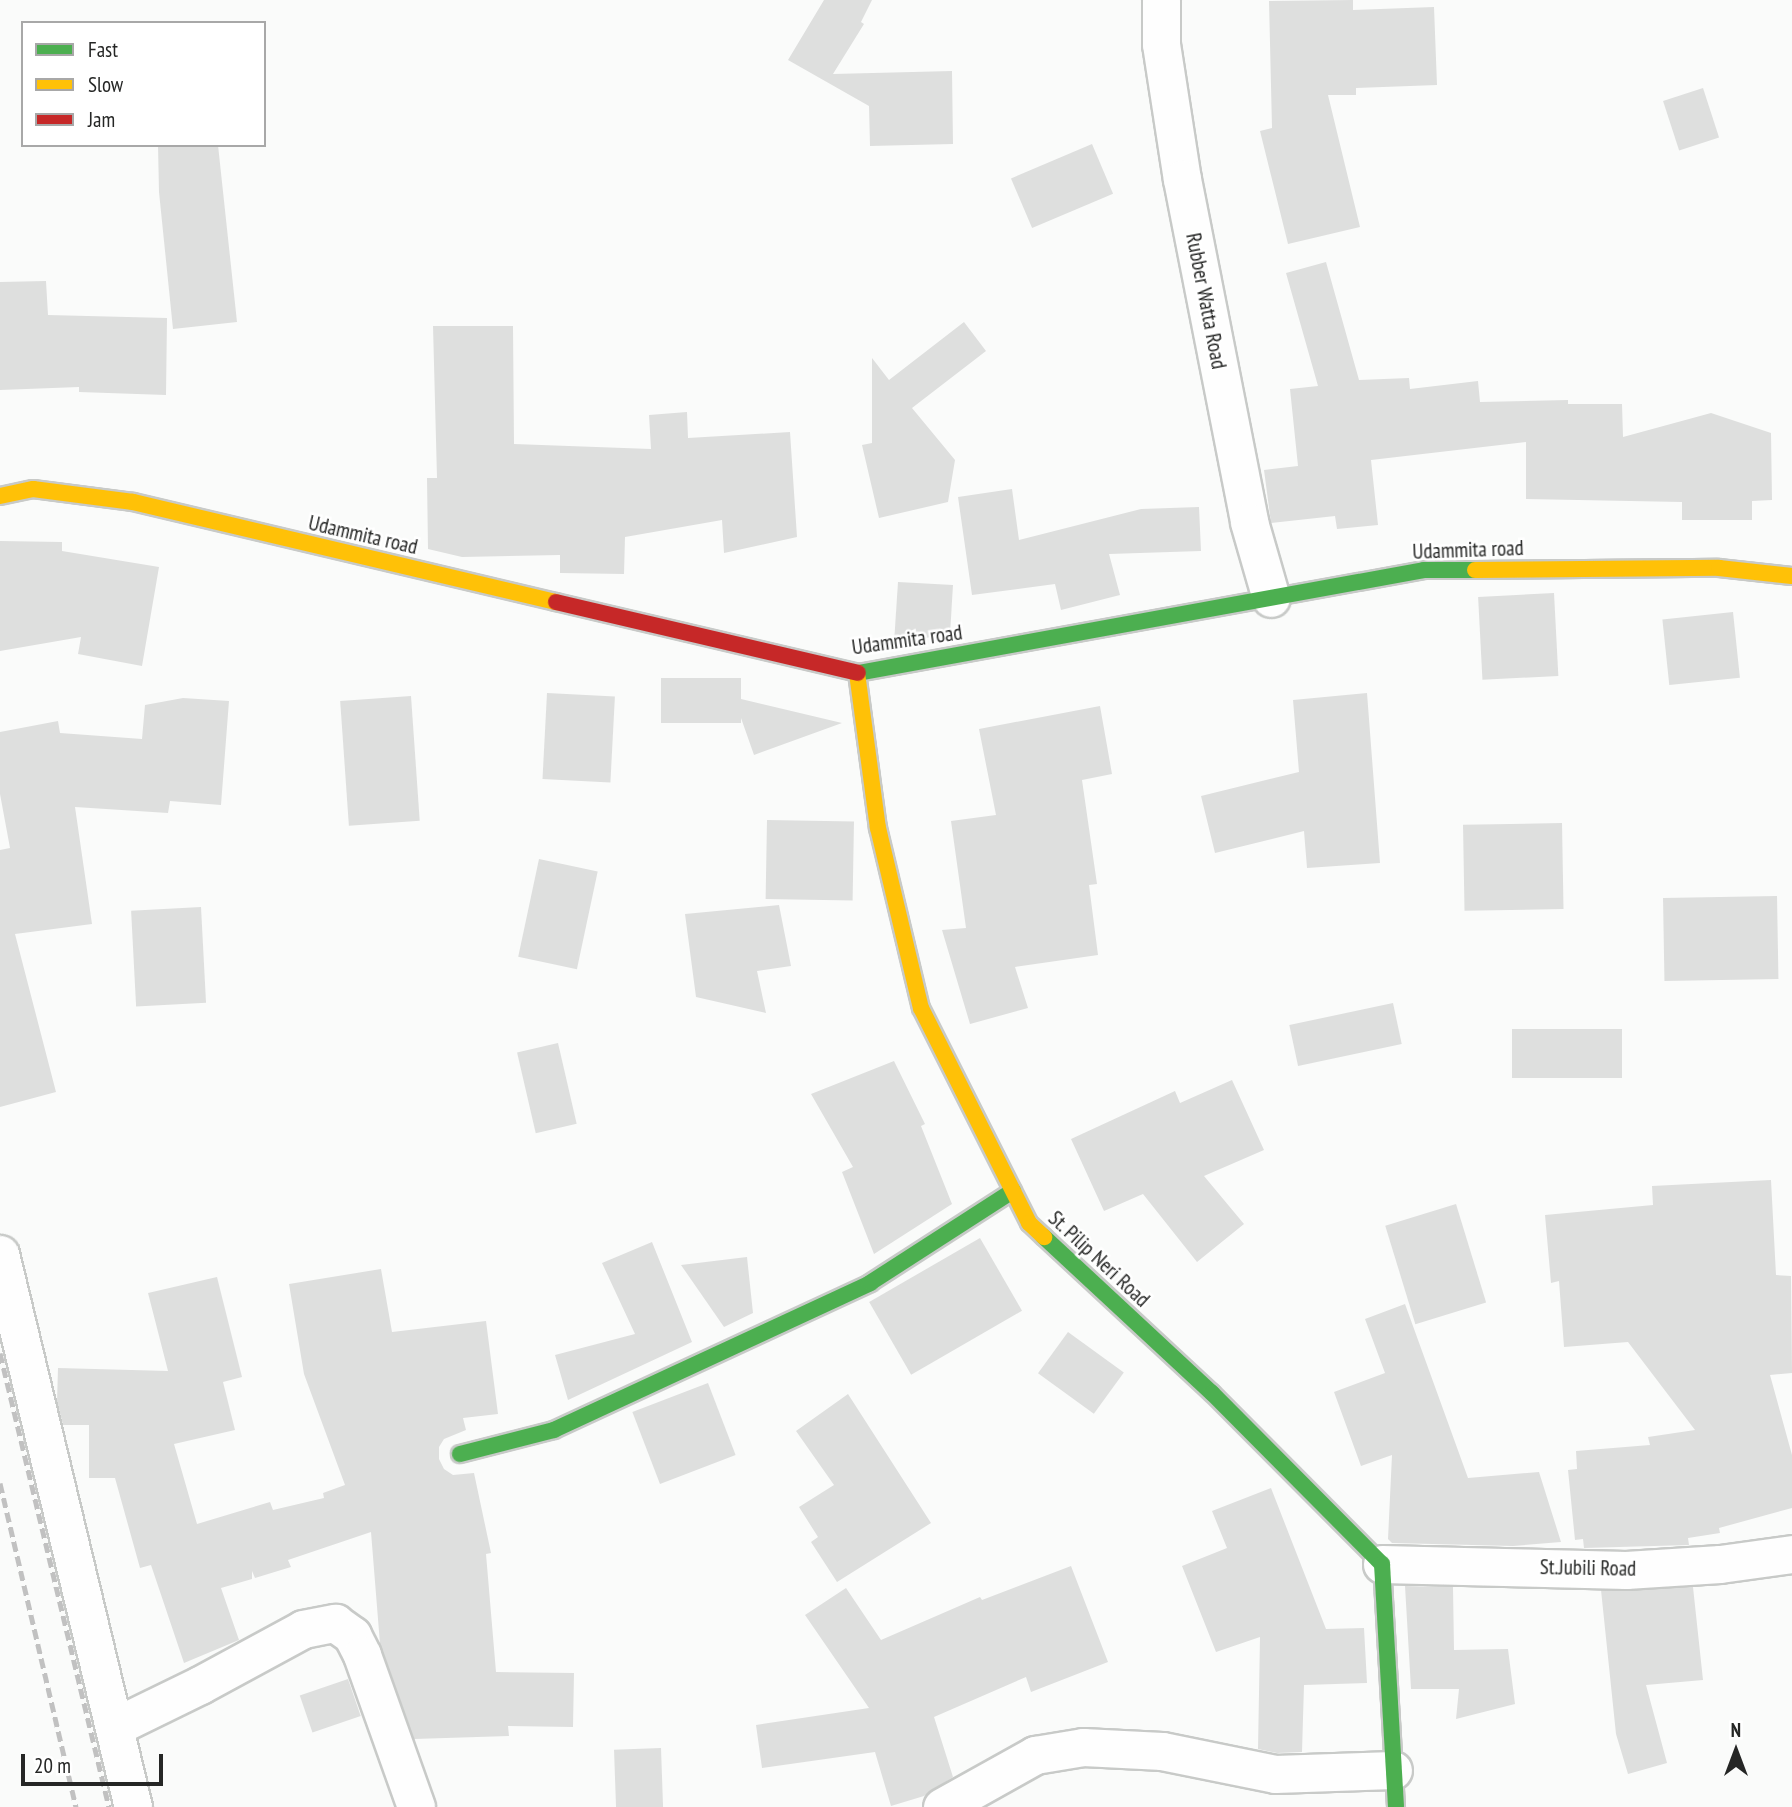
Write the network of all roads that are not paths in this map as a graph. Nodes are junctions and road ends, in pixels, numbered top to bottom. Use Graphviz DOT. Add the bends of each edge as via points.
graph roads {
  1 [pos="1161,0"];
  2 [pos="0,496"];
  3 [pos="1792,576"];
  4 [pos="1271,598"];
  5 [pos="857,673"];
  6 [pos="1013,1191"];
  7 [pos="0,1254"];
  8 [pos="460,1454"];
  9 [pos="1792,1554"];
  10 [pos="1382,1564"];
  11 [pos="114,1727"];
  12 [pos="1393,1770"];
  13 [pos="133,1807"];
  14 [pos="416,1807"];
  15 [pos="942,1807"];
  16 [pos="1396,1807"];
  1 -- 4 [label="street, Rubber Watta Road" via="1161,44 1182,179 1249,523"];
  2 -- 5 [label="street, Udammita road" via="33,489 132,502"];
  3 -- 4 [label="street, Udammita road" via="1719,568 1424,570"];
  4 -- 5 [label="street, Udammita road"];
  5 -- 6 [label="street, St. Pilip Neri Road" via="878,828 921,1008"];
  6 -- 8 [label="street" via="870,1283 554,1430"];
  6 -- 10 [label="street, St. Pilip Neri Road" via="1029,1223 1212,1393"];
  7 -- 11 [label="street"];
  9 -- 10 [label="street, St.Jubili Road" via="1626,1570"];
  10 -- 12 [label="street"];
  11 -- 13 [label="street"];
  11 -- 14 [label="street" via="303,1629 335,1623 352,1635 362,1655"];
  12 -- 15 [label="street" via="1275,1774 1162,1751 1083,1747 1034,1755"];
  12 -- 16 [label="street"];
}
